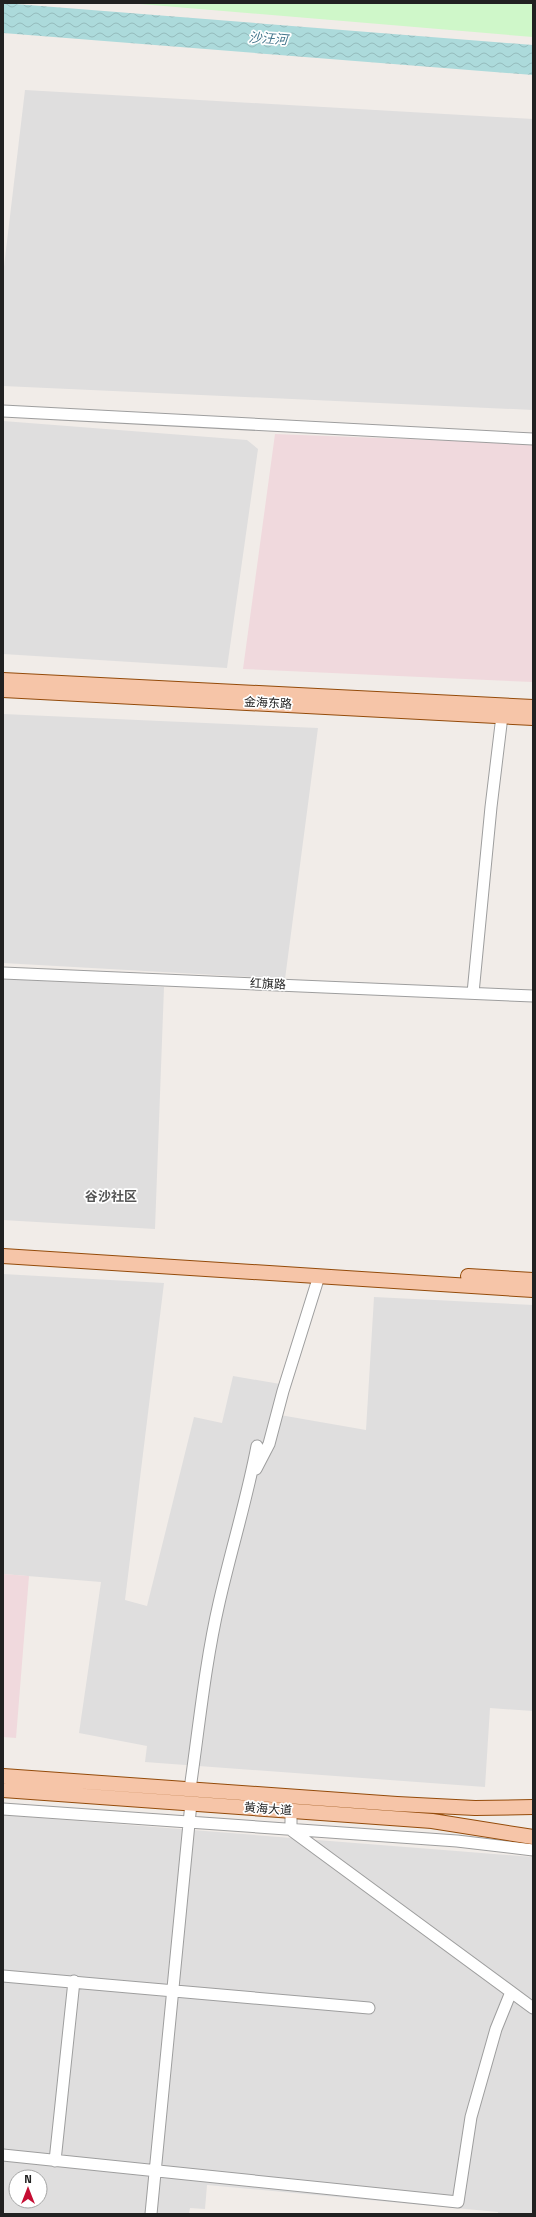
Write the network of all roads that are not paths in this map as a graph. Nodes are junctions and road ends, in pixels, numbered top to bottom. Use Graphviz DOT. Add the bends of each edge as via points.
graph roads {
  1 [pos="3,411"];
  2 [pos="533,439"];
  3 [pos="3,680"];
  4 [pos="3,690"];
  5 [pos="533,707"];
  6 [pos="502,716"];
  7 [pos="533,718"];
  8 [pos="3,973"];
  9 [pos="473,993"];
  10 [pos="533,996"];
  11 [pos="3,1248"];
  12 [pos="3,1256"];
  13 [pos="319,1276"];
  14 [pos="533,1280"];
  15 [pos="533,1290"];
  16 [pos="257,1446"];
  17 [pos="251,1479"];
  18 [pos="3,1776"];
  19 [pos="3,1790"];
  20 [pos="191,1796"];
  21 [pos="533,1807"];
  22 [pos="3,1809"];
  23 [pos="291,1810"];
  24 [pos="190,1822"];
  25 [pos="291,1830"];
  26 [pos="533,1836"];
  27 [pos="533,1850"];
  28 [pos="3,1976"];
  29 [pos="74,1981"];
  30 [pos="173,1990"];
  31 [pos="511,1992"];
  32 [pos="369,2008"];
  33 [pos="533,2008"];
  34 [pos="3,2155"];
  35 [pos="56,2161"];
  36 [pos="156,2171"];
  37 [pos="151,2214"];
  1 -- 2 [label="street"];
  3 -- 5 [label="main road, 金海东路"];
  4 -- 6 [label="main road, 金海东路"];
  6 -- 7 [label="main road, 金海东路"];
  6 -- 9 [label="street"];
  8 -- 9 [label="street, 红旗路"];
  9 -- 10 [label="street, 红旗路"];
  11 -- 14 [label="main road"];
  12 -- 13 [label="main road"];
  13 -- 15 [label="main road"];
  13 -- 17 [label="street" via="269,1444"];
  16 -- 17 [label="street"];
  17 -- 20 [label="street" via="218,1603 207,1665"];
  18 -- 20 [label="main road, 黄海大道"];
  19 -- 20 [label="main road, 黄海大道"];
  20 -- 21 [label="main road, 黄海大道" via="475,1808"];
  20 -- 23 [label="main road, 黄海大道"];
  20 -- 24 [label="street"];
  22 -- 24 [label="street"];
  23 -- 25 [label="street"];
  23 -- 26 [label="main road, 黄海大道" via="432,1821"];
  24 -- 25 [label="street"];
  24 -- 30 [label="street"];
  25 -- 27 [label="street" via="457,1841"];
  25 -- 31 [label="street"];
  28 -- 29 [label="street"];
  29 -- 30 [label="street"];
  29 -- 35 [label="street"];
  30 -- 32 [label="street"];
  30 -- 36 [label="street"];
  31 -- 33 [label="street"];
  31 -- 36 [label="street" via="496,2029 472,2117 458,2202"];
  34 -- 35 [label="street"];
  35 -- 36 [label="street"];
  36 -- 37 [label="street"];
}
